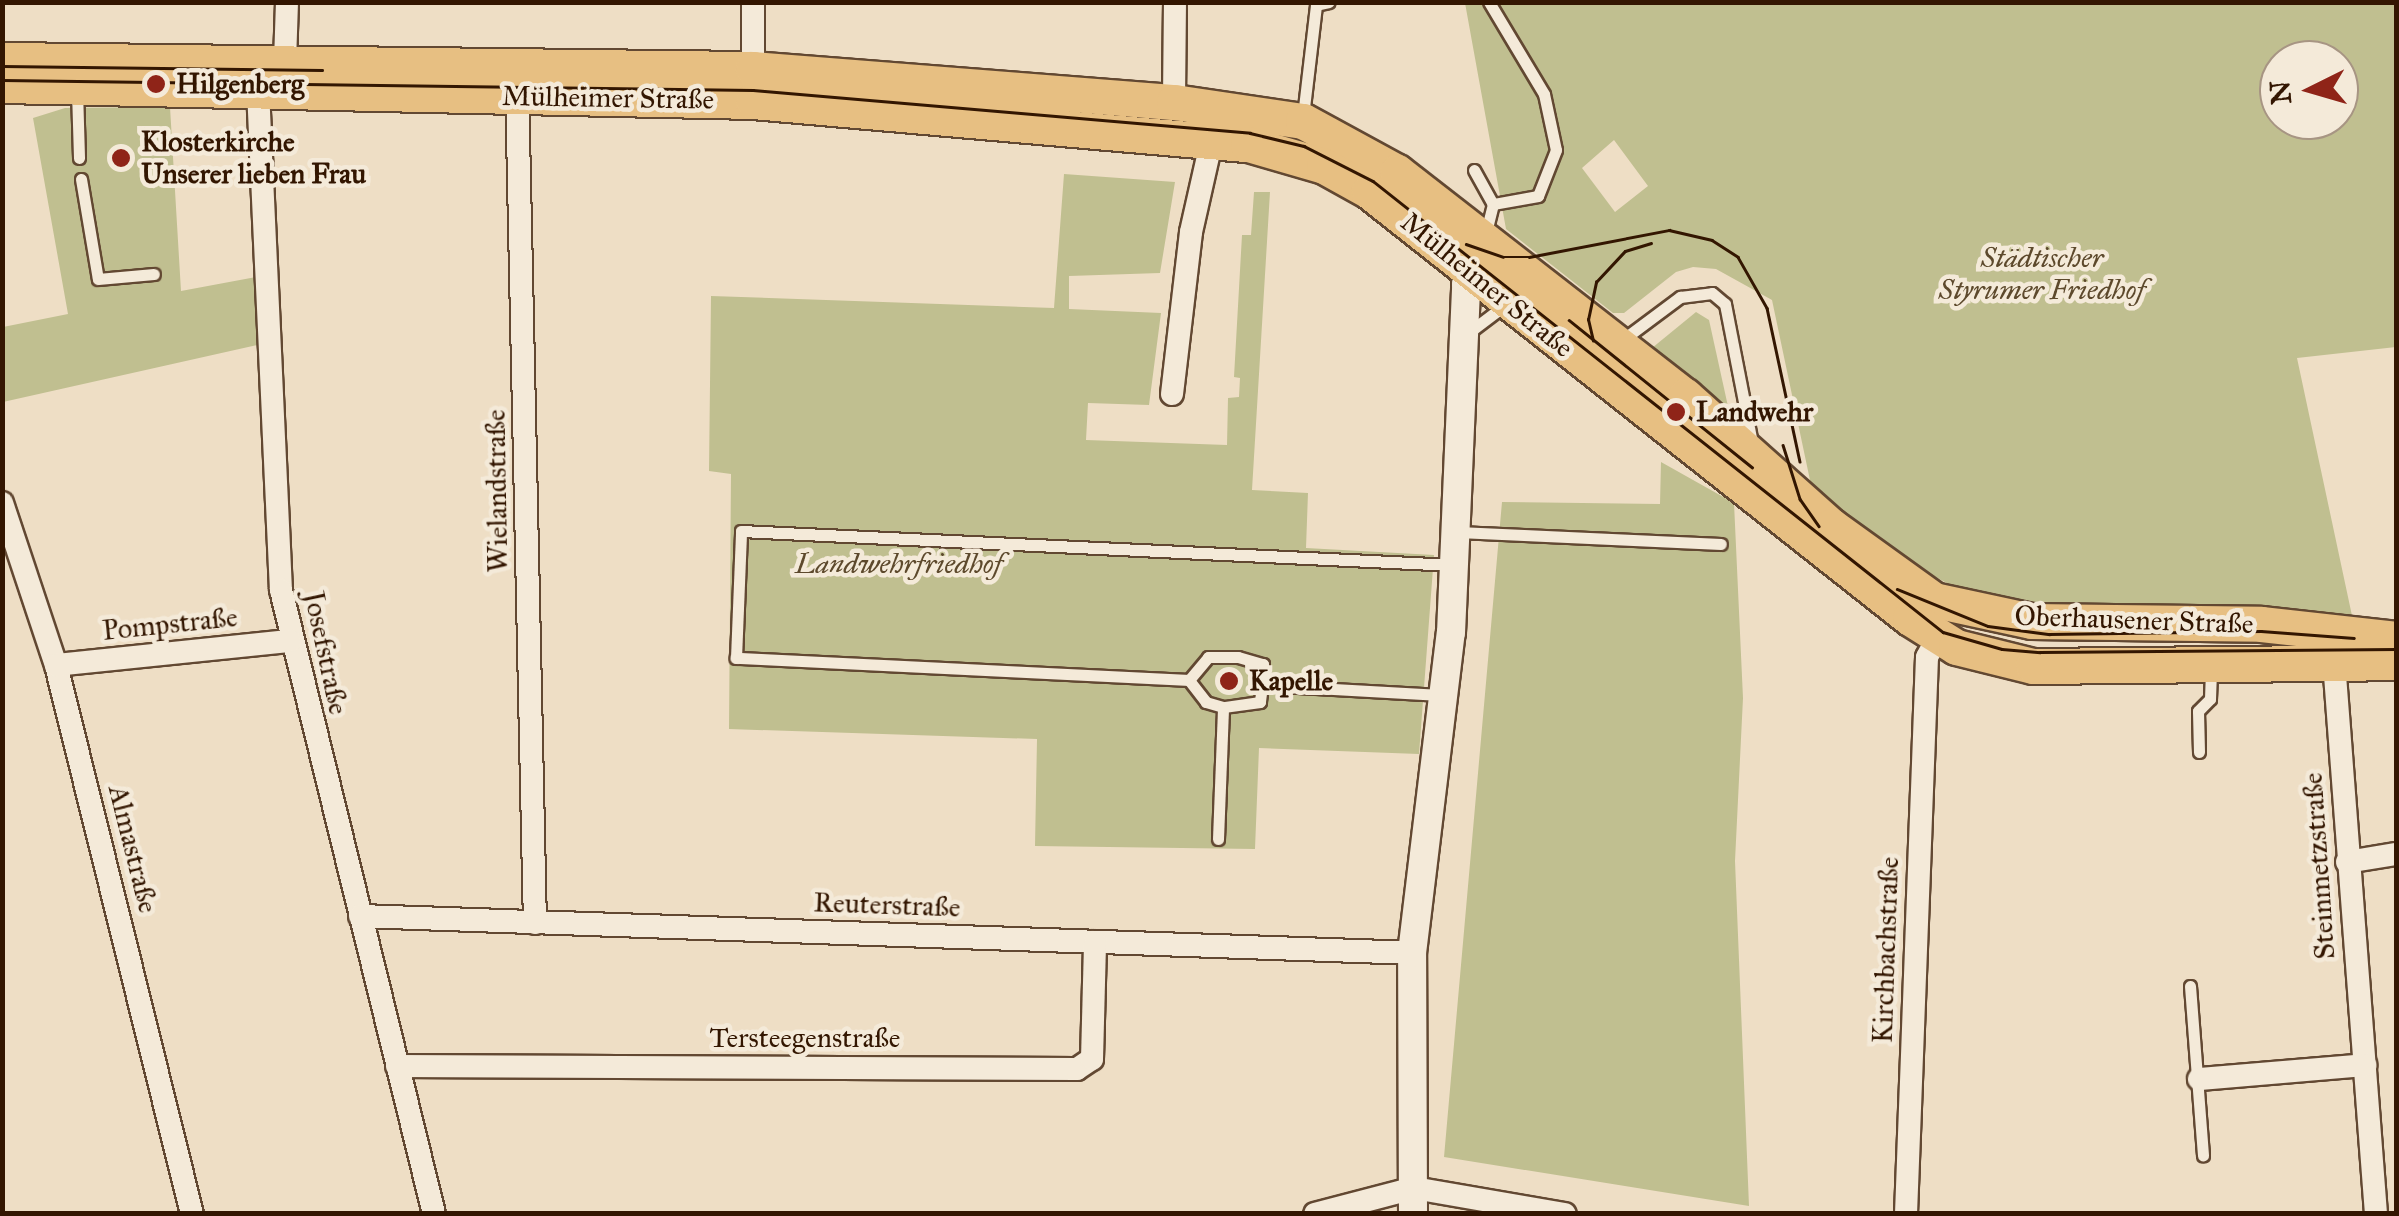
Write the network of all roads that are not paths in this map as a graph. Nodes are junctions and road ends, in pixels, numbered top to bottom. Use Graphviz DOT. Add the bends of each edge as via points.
graph roads {
  1 [pos="287,2"];
  2 [pos="753,2"];
  3 [pos="1175,2"];
  4 [pos="1329,2"];
  5 [pos="1489,2"];
  6 [pos="2,60"];
  7 [pos="285,62"];
  8 [pos="500,65"];
  9 [pos="2,85"];
  10 [pos="753,85"];
  11 [pos="77,90"];
  12 [pos="258,90"];
  13 [pos="520,95"];
  14 [pos="1174,102"];
  15 [pos="1303,121"];
  16 [pos="1214,122"];
  17 [pos="79,158"];
  18 [pos="1474,170"];
  19 [pos="81,178"];
  20 [pos="1493,204"];
  21 [pos="1475,254"];
  22 [pos="1512,263"];
  23 [pos="154,274"];
  24 [pos="1508,303"];
  25 [pos="1464,335"];
  26 [pos="1618,344"];
  27 [pos="1172,394"];
  28 [pos="1744,466"];
  29 [pos="2,503"];
  30 [pos="1458,532"];
  31 [pos="1721,544"];
  32 [pos="1456,564"];
  33 [pos="1934,600"];
  34 [pos="2129,622"];
  35 [pos="2396,639"];
  36 [pos="1948,640"];
  37 [pos="290,642"];
  38 [pos="2334,662"];
  39 [pos="2396,662"];
  40 [pos="2210,664"];
  41 [pos="56,665"];
  42 [pos="1189,680"];
  43 [pos="1262,685"];
  44 [pos="1445,696"];
  45 [pos="1224,707"];
  46 [pos="2199,752"];
  47 [pos="1218,839"];
  48 [pos="2396,854"];
  49 [pos="2347,862"];
  50 [pos="360,916"];
  51 [pos="536,922"];
  52 [pos="1095,942"];
  53 [pos="1412,953"];
  54 [pos="2190,986"];
  55 [pos="2365,1064"];
  56 [pos="397,1066"];
  57 [pos="2199,1079"];
  58 [pos="2204,1156"];
  59 [pos="1414,1201"];
  60 [pos="192,1214"];
  61 [pos="434,1214"];
  62 [pos="1314,1214"];
  63 [pos="1565,1214"];
  64 [pos="1906,1214"];
  65 [pos="2376,1214"];
  1 -- 7 [label="street"];
  2 -- 10 [label="street"];
  3 -- 14 [label="street"];
  4 -- 15 [label="lane" via="1316,5"];
  5 -- 20 [label="lane" via="1544,94 1556,150 1538,196"];
  6 -- 7 [label="main road, Mülheimer Straße"];
  7 -- 8 [label="main road, Mülheimer Straße"];
  7 -- 12 [label="street"];
  8 -- 10 [label="main road, Mülheimer Straße"];
  8 -- 13 [label="street"];
  9 -- 11 [label="main road, Mülheimer Straße"];
  10 -- 13 [label="main road, Mülheimer Straße"];
  10 -- 14 [label="main road, Mülheimer Straße"];
  10 -- 16 [label="main road, Mülheimer Straße"];
  11 -- 12 [label="main road, Mülheimer Straße"];
  11 -- 17 [label="lane"];
  12 -- 13 [label="main road, Mülheimer Straße"];
  12 -- 37 [label="street, Josefstraße" via="277,523"];
  13 -- 51 [label="street, Wielandstraße"];
  14 -- 16 [label="main road, Mülheimer Straße"];
  15 -- 16 [label="main road, Mülheimer Straße"];
  15 -- 21 [label="main road, Mülheimer Straße" via="1362,149"];
  16 -- 21 [label="main road, Mülheimer Straße" via="1324,166"];
  16 -- 27 [label="street" via="1191,232"];
  18 -- 20 [label="lane"];
  19 -- 23 [label="lane" via="98,279"];
  20 -- 21 [label="lane"];
  21 -- 22 [label="main road, Mülheimer Straße"];
  21 -- 24 [label="main road, Mülheimer Straße"];
  21 -- 25 [label="street"];
  22 -- 26 [label="main road, Oberhausener Straße"];
  24 -- 25 [label="lane"];
  24 -- 28 [label="main road, Mülheimer Straße"];
  25 -- 30 [label="street"];
  26 -- 28 [label="main road, Oberhausener Straße"];
  26 -- 28 [label="lane" via="1680,297 1712,293 1725,304"];
  28 -- 33 [label="main road, Oberhausener Straße"];
  28 -- 36 [label="main road, Oberhausener Straße"];
  29 -- 41 [label="street, Almastraße"];
  30 -- 31 [label="lane"];
  30 -- 32 [label="street"];
  32 -- 42 [label="lane" via="740,531 736,658"];
  32 -- 44 [label="street"];
  33 -- 34 [label="main road, Oberhausener Straße" via="2031,621"];
  33 -- 36 [label="main road"];
  34 -- 35 [label="main road, Oberhausener Straße" via="2260,624"];
  34 -- 36 [label="main road" via="2102,641 1972,630"];
  36 -- 40 [label="main road, Oberhausener Straße" via="2033,666"];
  36 -- 64 [label="street, Kirchbachstraße" via="1927,657"];
  37 -- 41 [label="street, Pompstraße"];
  37 -- 50 [label="street, Josefstraße"];
  38 -- 39 [label="main road, Oberhausener Straße"];
  38 -- 40 [label="main road, Oberhausener Straße"];
  38 -- 49 [label="street, Steinmetzstraße"];
  40 -- 46 [label="lane" via="2210,699 2198,711"];
  41 -- 60 [label="street, Almastraße"];
  42 -- 43 [label="lane" via="1208,657 1238,658 1262,664"];
  42 -- 45 [label="lane" via="1206,702"];
  43 -- 44 [label="lane"];
  43 -- 45 [label="lane" via="1260,702"];
  44 -- 53 [label="street"];
  45 -- 47 [label="lane"];
  48 -- 49 [label="street"];
  49 -- 55 [label="street, Steinmetzstraße"];
  50 -- 51 [label="street, Reuterstraße"];
  50 -- 56 [label="street, Josefstraße"];
  51 -- 52 [label="street, Reuterstraße"];
  52 -- 53 [label="street, Reuterstraße"];
  52 -- 56 [label="street, Tersteegenstraße" via="1092,1059 1077,1069"];
  53 -- 59 [label="street"];
  54 -- 57 [label="lane"];
  55 -- 57 [label="street"];
  55 -- 65 [label="street, Steinmetzstraße"];
  56 -- 61 [label="street, Josefstraße"];
  57 -- 58 [label="lane"];
  59 -- 62 [label="street"];
  59 -- 63 [label="street"];
}
